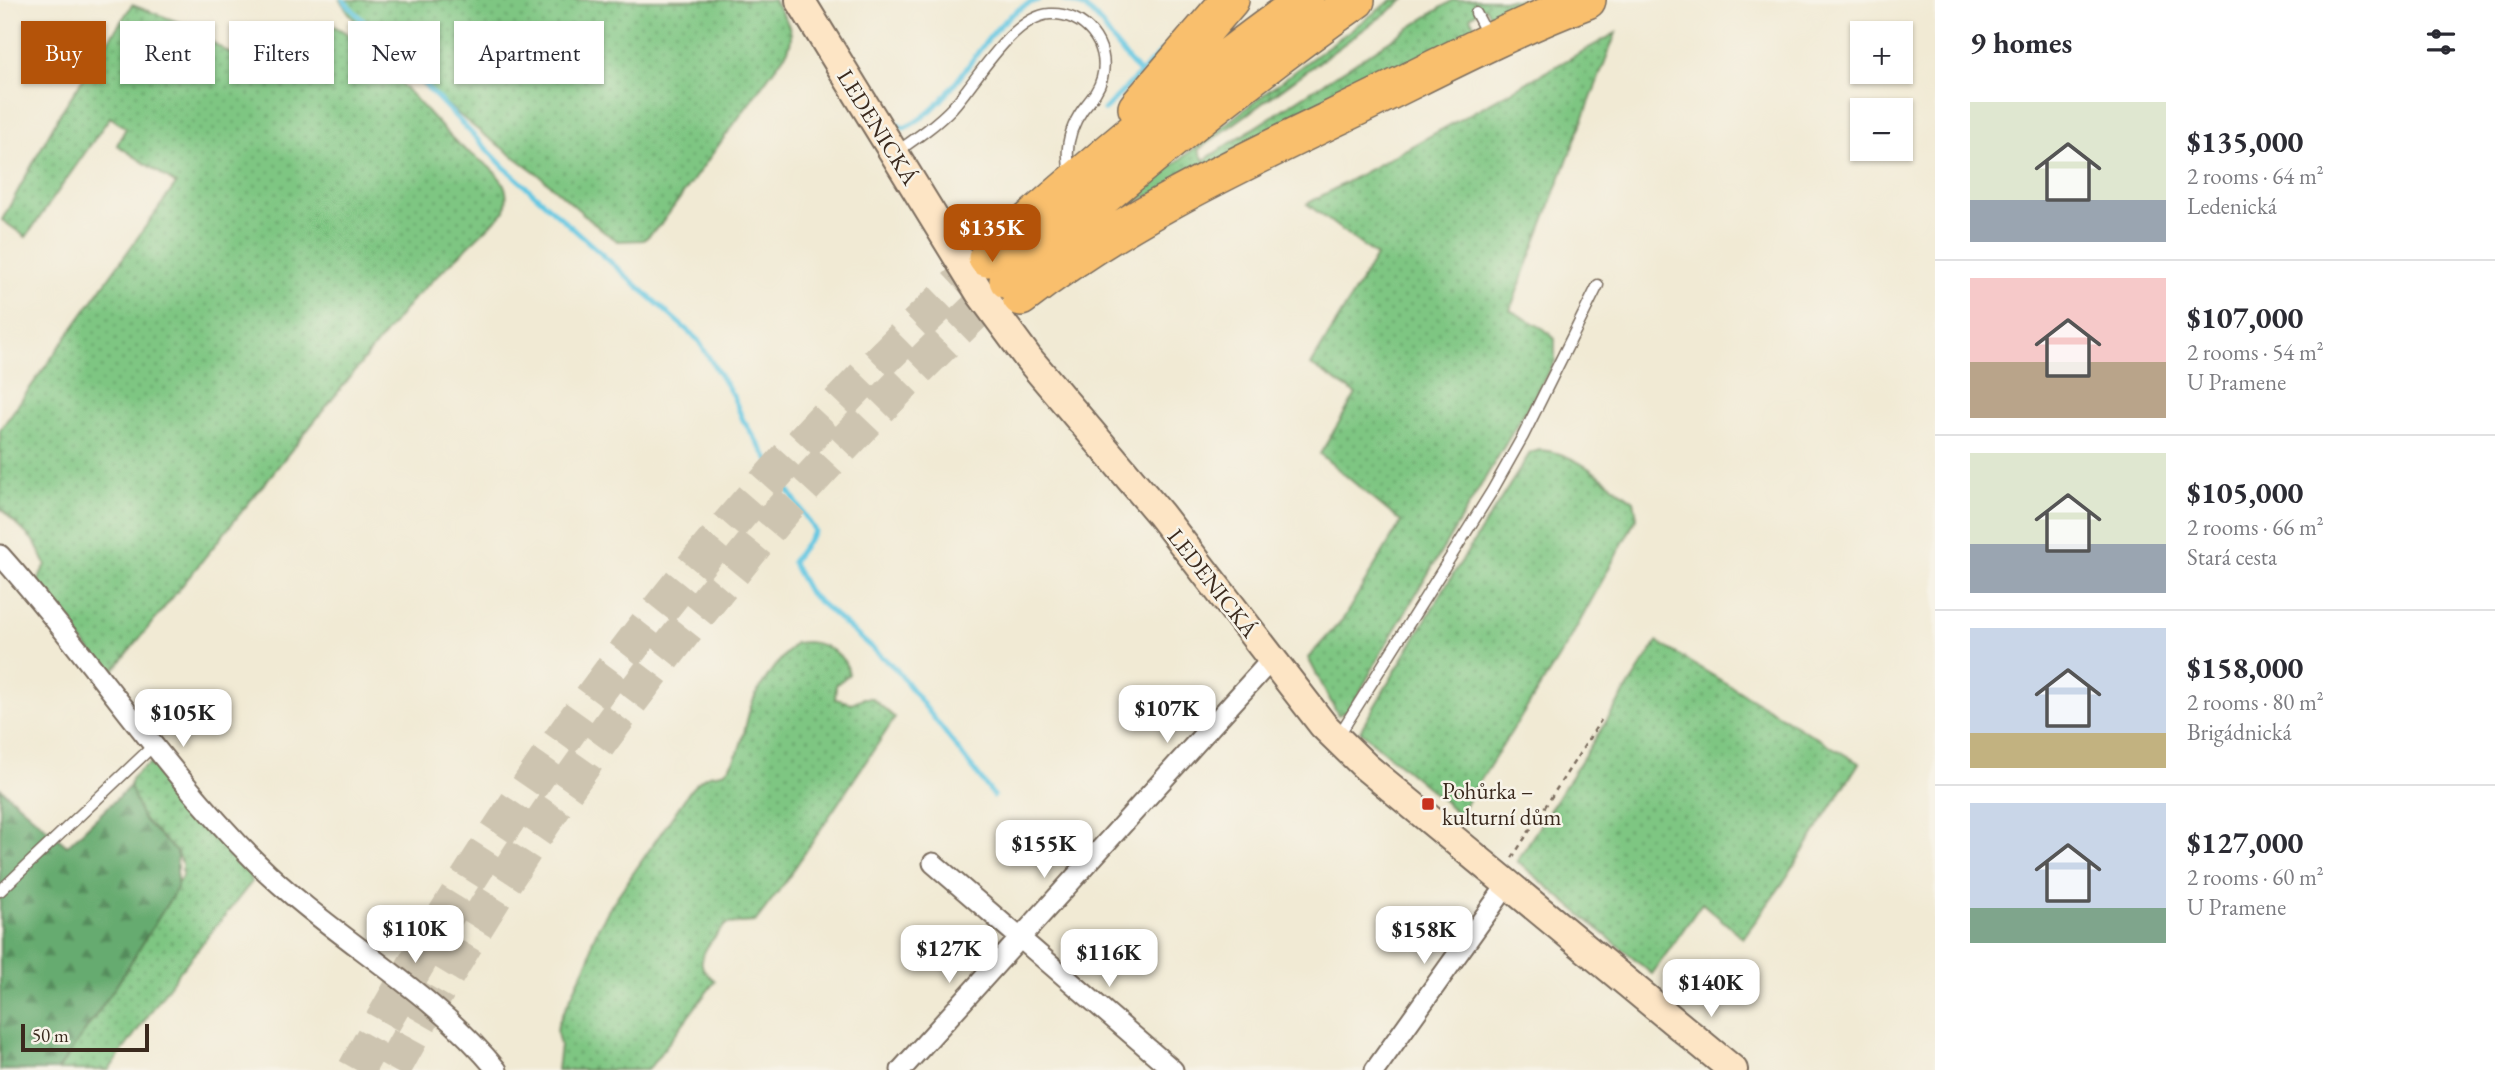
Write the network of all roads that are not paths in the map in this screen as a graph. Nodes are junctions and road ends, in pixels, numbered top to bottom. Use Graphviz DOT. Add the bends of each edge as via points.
graph roads {
  1 [pos="800,0"];
  2 [pos="1230,0"];
  3 [pos="1305,0"];
  4 [pos="1356,0"];
  5 [pos="1552,0"];
  6 [pos="1587,0"];
  7 [pos="1478,35"];
  8 [pos="894,153"];
  9 [pos="1073,182"];
  10 [pos="1005,278"];
  11 [pos="1598,285"];
  12 [pos="0,555"];
  13 [pos="1272,659"];
  14 [pos="1337,739"];
  15 [pos="154,745"];
  16 [pos="933,863"];
  17 [pos="1503,882"];
  18 [pos="0,891"];
  19 [pos="1018,938"];
  20 [pos="497,1070"];
  21 [pos="901,1070"];
  22 [pos="1173,1070"];
  23 [pos="1375,1070"];
  24 [pos="1732,1070"];
  1 -- 8 [label="main road, LEDENICKÁ"];
  2 -- 9 [label="highway"];
  3 -- 9 [label="highway"];
  4 -- 10 [label="highway" via="1217,102"];
  5 -- 7 [label="highway"];
  6 -- 7 [label="highway"];
  7 -- 10 [label="highway" via="1133,220 1074,257"];
  8 -- 9 [label="lane" via="942,117 1023,23 1041,15 1063,14 1090,29 1101,46 1104,66 1100,85 1070,136"];
  8 -- 13 [label="main road, LEDENICKÁ" via="980,293 1028,358 1160,514"];
  9 -- 10 [label="highway"];
  11 -- 14 [label="lane" via="1492,491"];
  12 -- 15 [label="street"];
  13 -- 14 [label="main road, LEDENICKÁ"];
  13 -- 19 [label="street"];
  14 -- 17 [label="main road, LEDENICKÁ"];
  15 -- 18 [label="lane"];
  15 -- 20 [label="street" via="258,864 436,1007"];
  16 -- 19 [label="street"];
  17 -- 23 [label="street"];
  17 -- 24 [label="main road, LEDENICKÁ"];
  19 -- 21 [label="street"];
  19 -- 22 [label="street"];
}
